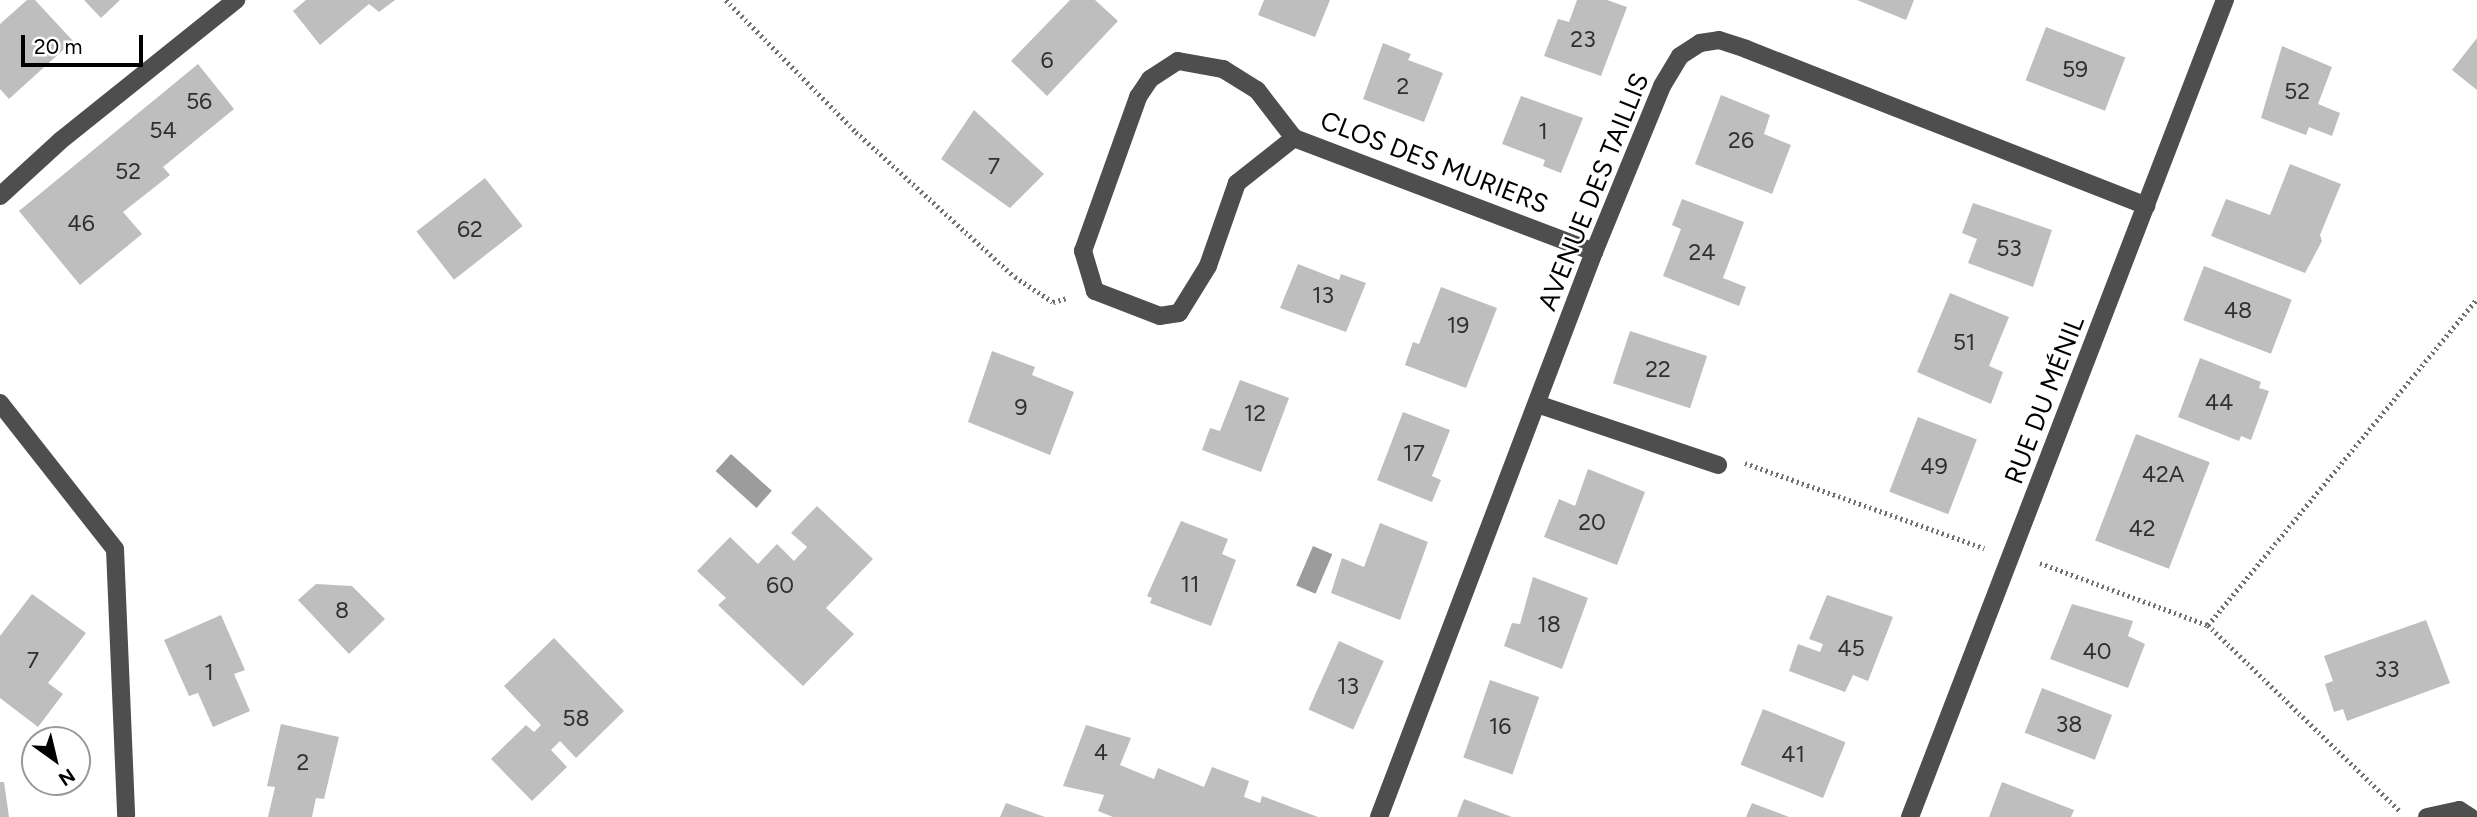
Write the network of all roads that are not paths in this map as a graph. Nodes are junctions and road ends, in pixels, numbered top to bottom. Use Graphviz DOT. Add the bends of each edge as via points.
graph roads {
  1 [pos="236,0"];
  2 [pos="2225,0"];
  3 [pos="1294,138"];
  4 [pos="0,196"];
  5 [pos="2146,205"];
  6 [pos="1594,253"];
  7 [pos="0,403"];
  8 [pos="1540,405"];
  9 [pos="1718,465"];
  10 [pos="126,815"];
  11 [pos="1379,817"];
  12 [pos="1910,817"];
  13 [pos="2427,817"];
  14 [pos="2470,817"];
  1 -- 4 [label="street" via="71,132"];
  2 -- 5 [label="street, RUE DU MÉNIL"];
  3 -- 3 [label="street, CLOS DES MURIERS" via="1257,90 1223,69 1178,61 1163,69 1138,97 1083,251 1095,291 1160,316 1179,313 1208,266 1237,183"];
  3 -- 6 [label="street, CLOS DES MURIERS"];
  5 -- 6 [label="street, AVENUE DES TAILLIS" via="1719,40 1700,43 1680,56 1662,86"];
  5 -- 12 [label="street, RUE DU MÉNIL"];
  6 -- 8 [label="street, AVENUE DES TAILLIS"];
  7 -- 10 [label="street" via="115,549"];
  8 -- 9 [label="street"];
  8 -- 11 [label="street, AVENUE DES TAILLIS"];
  13 -- 14 [label="street" via="2459,810"];
}
